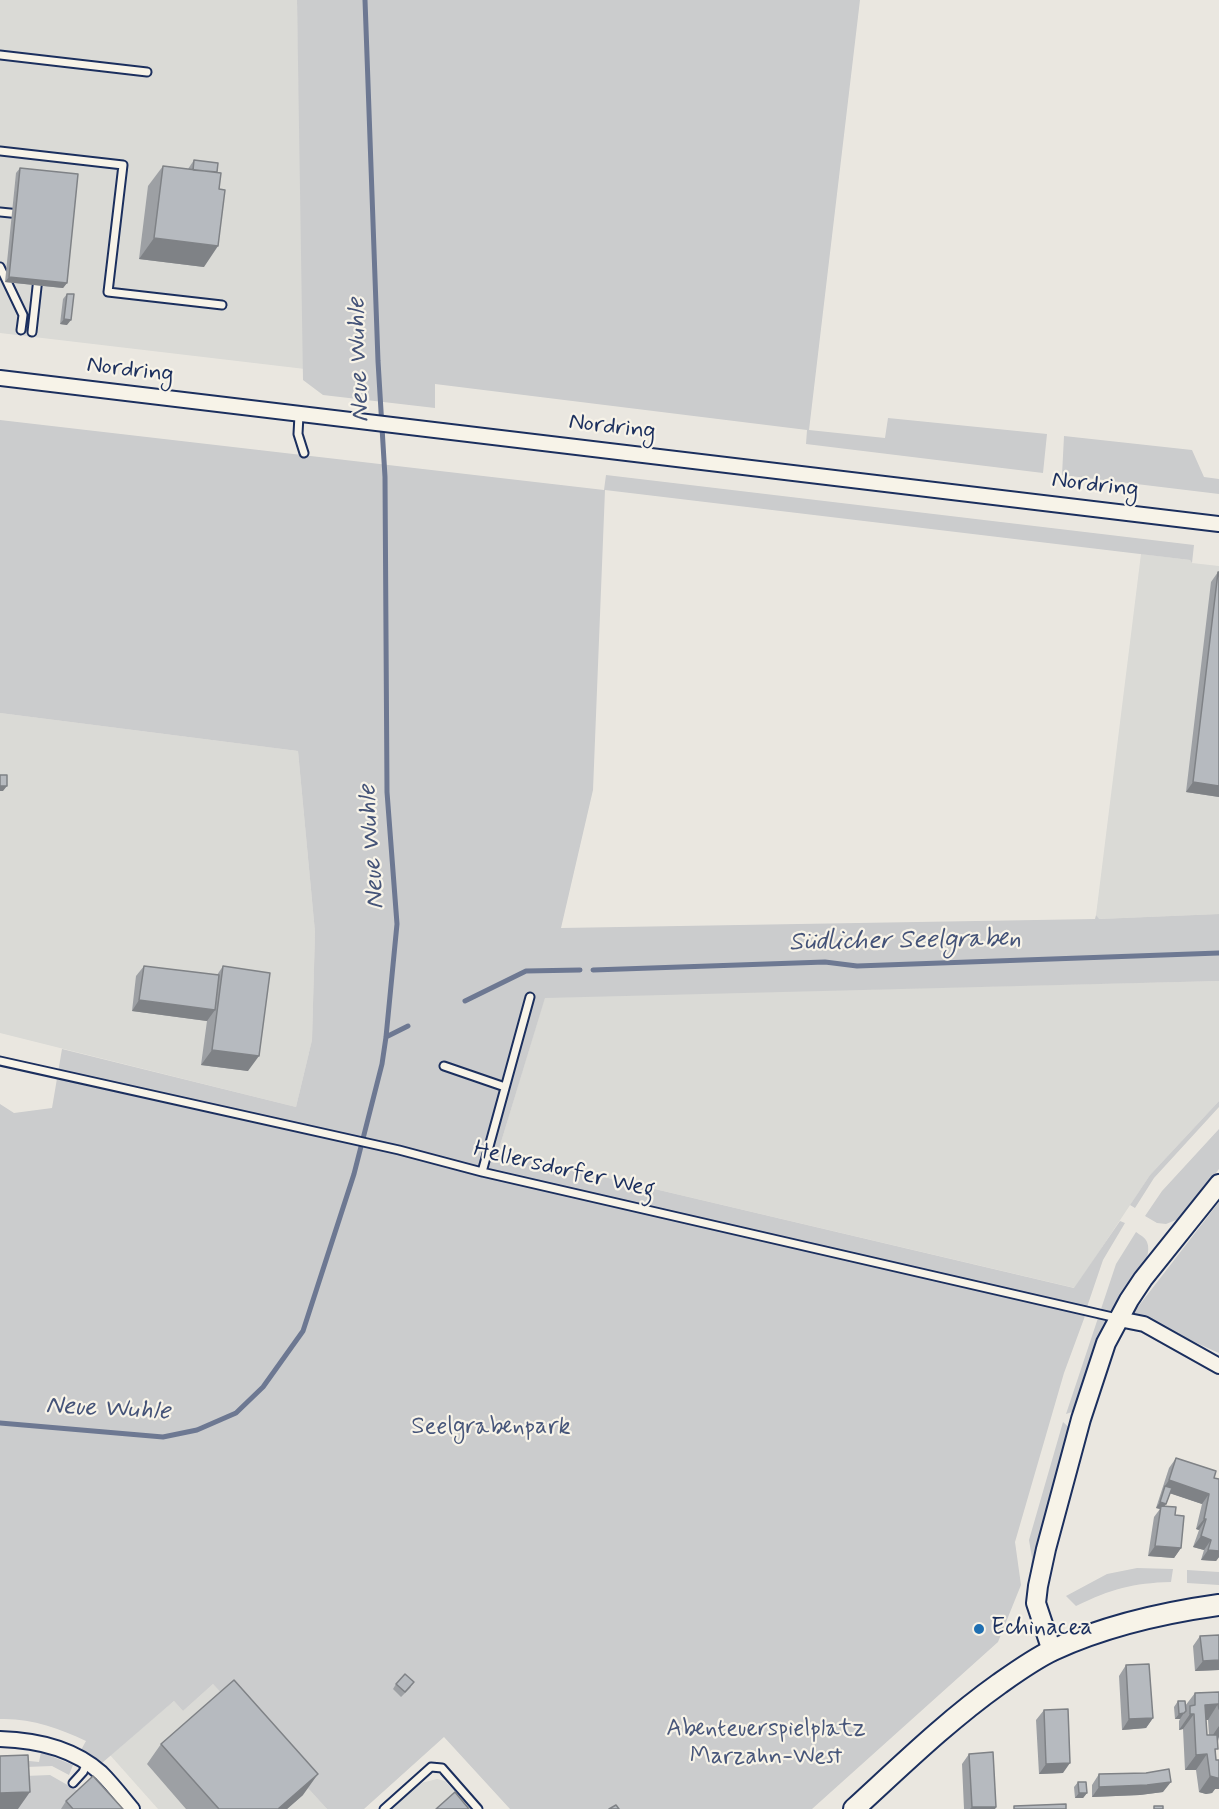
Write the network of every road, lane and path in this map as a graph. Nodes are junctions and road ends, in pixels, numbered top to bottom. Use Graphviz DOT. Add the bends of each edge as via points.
graph roads {
  1 [pos="0,55"];
  2 [pos="147,72"];
  3 [pos="0,151"];
  4 [pos="0,212"];
  5 [pos="33,215"];
  6 [pos="0,267"];
  7 [pos="38,274"];
  8 [pos="222,305"];
  9 [pos="21,330"];
  10 [pos="32,332"];
  11 [pos="0,378"];
  12 [pos="299,415"];
  13 [pos="304,453"];
  14 [pos="1219,524"];
  15 [pos="530,997"];
  16 [pos="0,1061"];
  17 [pos="444,1066"];
  18 [pos="505,1087"];
  19 [pos="482,1172"];
  20 [pos="1219,1184"];
  21 [pos="1119,1319"];
  22 [pos="1219,1366"];
  23 [pos="1219,1605"];
  24 [pos="1052,1650"];
  25 [pos="0,1739"];
  26 [pos="87,1763"];
  27 [pos="73,1783"];
  28 [pos="132,1809"];
  29 [pos="384,1809"];
  30 [pos="478,1809"];
  31 [pos="854,1809"];
  1 -- 2 [label="lane"];
  3 -- 8 [label="lane" via="123,165 108,292"];
  4 -- 5 [label="lane"];
  6 -- 9 [label="lane" via="23,315"];
  7 -- 10 [label="lane"];
  11 -- 12 [label="street, Nordring"];
  12 -- 13 [label="lane" via="298,434"];
  12 -- 14 [label="street, Nordring"];
  15 -- 18 [label="lane"];
  16 -- 19 [label="lane, Hellersdorfer Weg"];
  17 -- 18 [label="lane"];
  18 -- 19 [label="lane"];
  19 -- 21 [label="lane, Hellersdorfer Weg"];
  20 -- 21 [label="street" via="1143,1279"];
  21 -- 22 [label="street" via="1144,1324"];
  21 -- 24 [label="street" via="1106,1343 1082,1419 1040,1577 1036,1603"];
  23 -- 24 [label="main road" via="1156,1615"];
  24 -- 31 [label="main road" via="981,1697"];
  25 -- 26 [label="street" via="45,1743"];
  26 -- 27 [label="lane"];
  26 -- 28 [label="street"];
  29 -- 30 [label="lane" via="431,1767 442,1768"];
}
